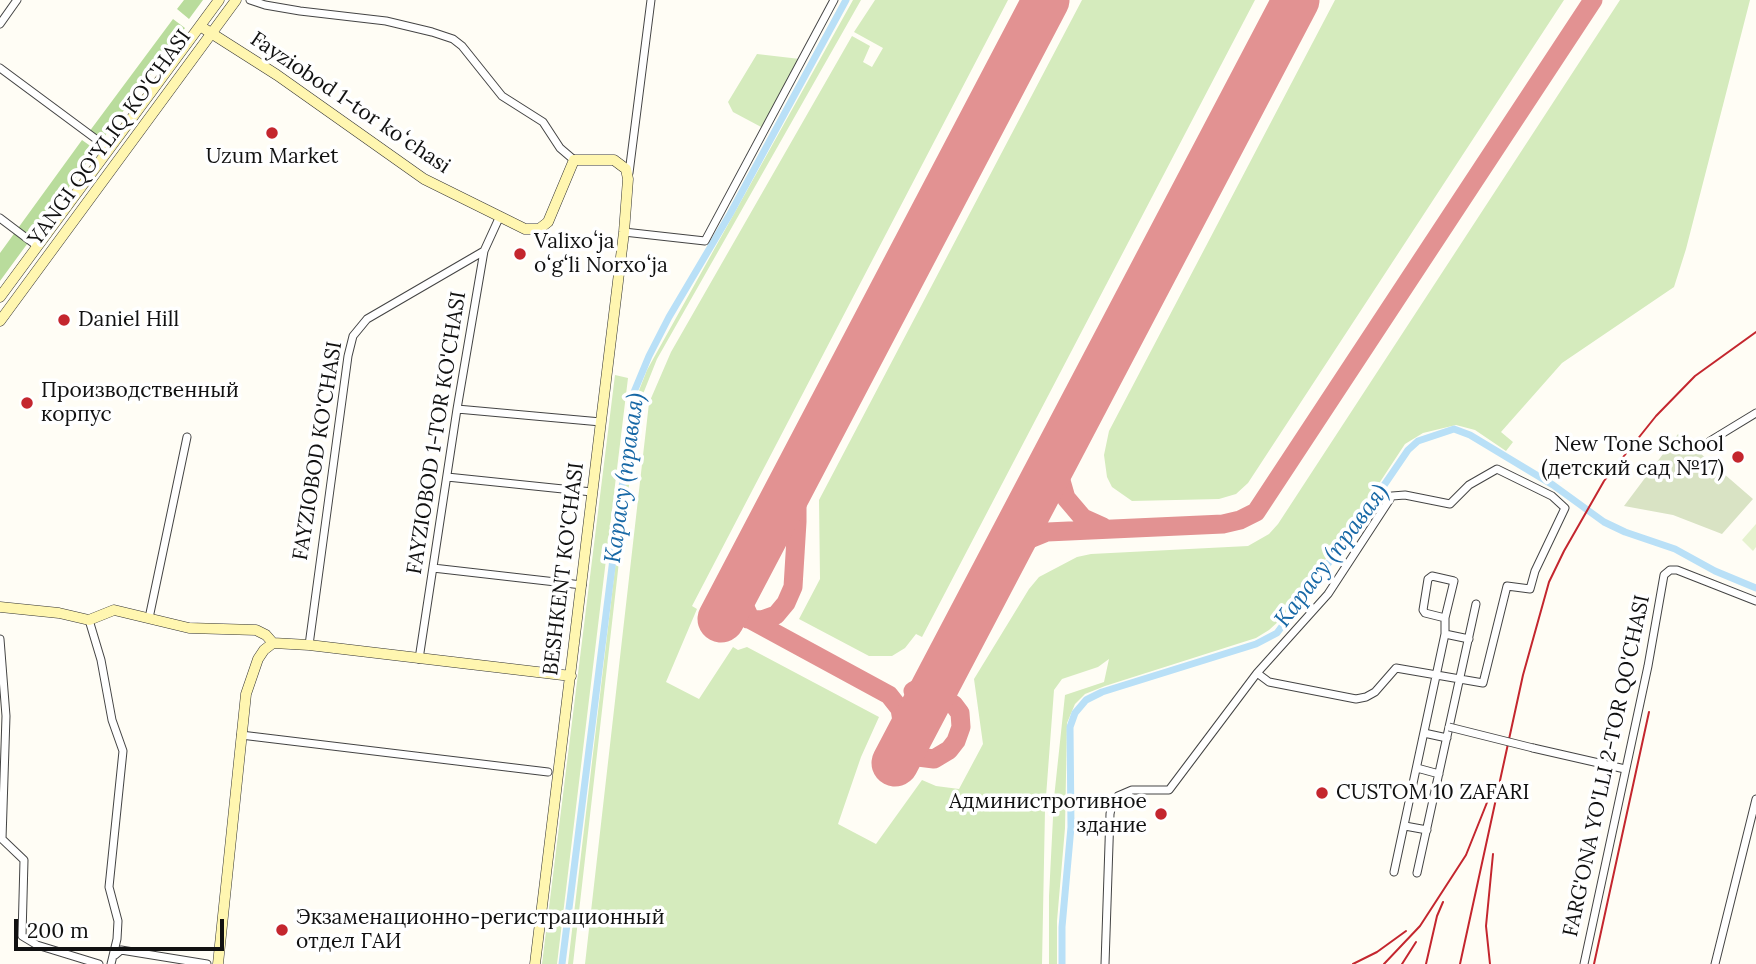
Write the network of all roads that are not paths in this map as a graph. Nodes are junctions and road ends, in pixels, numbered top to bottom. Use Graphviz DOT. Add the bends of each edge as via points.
graph roads {
  1 [pos="17,0"];
  2 [pos="233,0"];
  3 [pos="250,0"];
  4 [pos="651,0"];
  5 [pos="834,0"];
  6 [pos="216,3"];
  7 [pos="0,24"];
  8 [pos="200,26"];
  9 [pos="211,34"];
  10 [pos="0,68"];
  11 [pos="108,148"];
  12 [pos="631,156"];
  13 [pos="574,160"];
  14 [pos="614,160"];
  15 [pos="628,179"];
  16 [pos="500,216"];
  17 [pos="0,218"];
  18 [pos="624,232"];
  19 [pos="37,246"];
  20 [pos="484,251"];
  21 [pos="0,297"];
  22 [pos="0,321"];
  23 [pos="457,409"];
  24 [pos="1756,413"];
  25 [pos="601,422"];
  26 [pos="187,437"];
  27 [pos="1710,441"];
  28 [pos="447,477"];
  29 [pos="592,492"];
  30 [pos="433,568"];
  31 [pos="582,585"];
  32 [pos="1756,601"];
  33 [pos="1476,604"];
  34 [pos="0,607"];
  35 [pos="149,618"];
  36 [pos="1445,618"];
  37 [pos="89,620"];
  38 [pos="1445,634"];
  39 [pos="0,639"];
  40 [pos="1469,639"];
  41 [pos="273,643"];
  42 [pos="309,645"];
  43 [pos="419,659"];
  44 [pos="1257,673"];
  45 [pos="1436,674"];
  46 [pos="572,676"];
  47 [pos="1460,679"];
  48 [pos="1449,727"];
  49 [pos="1424,733"];
  50 [pos="241,735"];
  51 [pos="1447,738"];
  52 [pos="3,743"];
  53 [pos="1416,768"];
  54 [pos="1625,769"];
  55 [pos="548,772"];
  56 [pos="1439,774"];
  57 [pos="1756,799"];
  58 [pos="1405,826"];
  59 [pos="1427,830"];
  60 [pos="1394,872"];
  61 [pos="1418,873"];
  62 [pos="115,955"];
  63 [pos="99,964"];
  64 [pos="111,964"];
  65 [pos="207,964"];
  66 [pos="218,964"];
  67 [pos="535,964"];
  68 [pos="1105,964"];
  69 [pos="1584,964"];
  70 [pos="1715,964"];
  1 -- 7 [label="street"];
  2 -- 9 [label="street, YANGI QO'YLIQ KO'CHASI"];
  3 -- 13 [label="street" via="386,21 453,39 502,96 542,122"];
  4 -- 12 [label="street, BESHKENT KO'CHASI"];
  5 -- 18 [label="street" via="705,241"];
  6 -- 8 [label="street, YANGI QO'YLIQ KO'CHASI"];
  8 -- 9 [label="street, Fayziobod 1-tor koʻchasi"];
  8 -- 11 [label="street, YANGI QO'YLIQ KO'CHASI"];
  9 -- 16 [label="street, Fayziobod 1-tor koʻchasi" via="425,179"];
  9 -- 22 [label="street, YANGI QO'YLIQ KO'CHASI"];
  10 -- 11 [label="street"];
  11 -- 19 [label="street, YANGI QO'YLIQ KO'CHASI"];
  12 -- 14 [label="street"];
  12 -- 15 [label="street, BESHKENT KO'CHASI"];
  13 -- 14 [label="street"];
  13 -- 16 [label="street, Fayziobod 1-tor koʻchasi" via="550,219 542,227 525,229"];
  14 -- 15 [label="street, BESHKENT KO'CHASI" via="625,167"];
  15 -- 18 [label="street, BESHKENT KO'CHASI"];
  16 -- 20 [label="street, FAYZIOBOD 1-TOR KO'CHASI"];
  17 -- 19 [label="street"];
  18 -- 25 [label="street, BESHKENT KO'CHASI"];
  19 -- 21 [label="street, YANGI QO'YLIQ KO'CHASI"];
  20 -- 23 [label="street, FAYZIOBOD 1-TOR KO'CHASI"];
  20 -- 42 [label="street, FAYZIOBOD KO'CHASI" via="367,319 354,336"];
  23 -- 25 [label="street"];
  23 -- 28 [label="street, FAYZIOBOD 1-TOR KO'CHASI"];
  24 -- 27 [label="street"];
  25 -- 29 [label="street, BESHKENT KO'CHASI"];
  26 -- 35 [label="street"];
  28 -- 29 [label="street"];
  28 -- 30 [label="street, FAYZIOBOD 1-TOR KO'CHASI"];
  29 -- 31 [label="street, BESHKENT KO'CHASI"];
  30 -- 31 [label="street"];
  30 -- 43 [label="street, FAYZIOBOD 1-TOR KO'CHASI"];
  31 -- 46 [label="street, BESHKENT KO'CHASI"];
  32 -- 54 [label="street, FARG'ONA YO'LLI 2-TOR QO'CHASI" via="1677,570 1664,575"];
  33 -- 40 [label="street"];
  34 -- 37 [label="street"];
  35 -- 37 [label="street" via="114,610"];
  35 -- 41 [label="street" via="189,628 256,630"];
  36 -- 36 [label="street" via="1423,610 1432,576 1454,581"];
  36 -- 38 [label="street"];
  37 -- 62 [label="street" via="122,751 109,887 118,921"];
  38 -- 40 [label="street"];
  38 -- 45 [label="street"];
  39 -- 52 [label="street" via="5,688"];
  40 -- 47 [label="street"];
  41 -- 42 [label="street"];
  41 -- 50 [label="street" via="258,659 251,677"];
  42 -- 43 [label="street"];
  43 -- 46 [label="street"];
  44 -- 45 [label="street" via="1269,682 1356,699 1372,694 1396,668"];
  44 -- 47 [label="street" via="1328,594 1392,496 1450,504 1469,485 1497,468 1552,496 1564,511 1530,589 1507,586 1483,683"];
  44 -- 68 [label="street" via="1169,790 1128,791 1112,804"];
  45 -- 47 [label="street"];
  45 -- 49 [label="street"];
  46 -- 67 [label="street, BESHKENT KO'CHASI"];
  47 -- 48 [label="street"];
  48 -- 51 [label="street"];
  48 -- 54 [label="street, bridge"];
  49 -- 51 [label="street"];
  49 -- 53 [label="street"];
  50 -- 55 [label="street"];
  50 -- 66 [label="street"];
  51 -- 56 [label="street"];
  52 -- 63 [label="street" via="2,839 24,860 22,936"];
  53 -- 56 [label="street"];
  53 -- 58 [label="street"];
  54 -- 69 [label="street, FARG'ONA YO'LLI 2-TOR QO'CHASI"];
  56 -- 59 [label="street"];
  57 -- 70 [label="street"];
  58 -- 59 [label="street"];
  58 -- 60 [label="street"];
  59 -- 61 [label="street"];
  62 -- 64 [label="street"];
  62 -- 65 [label="street" via="121,950"];
}
